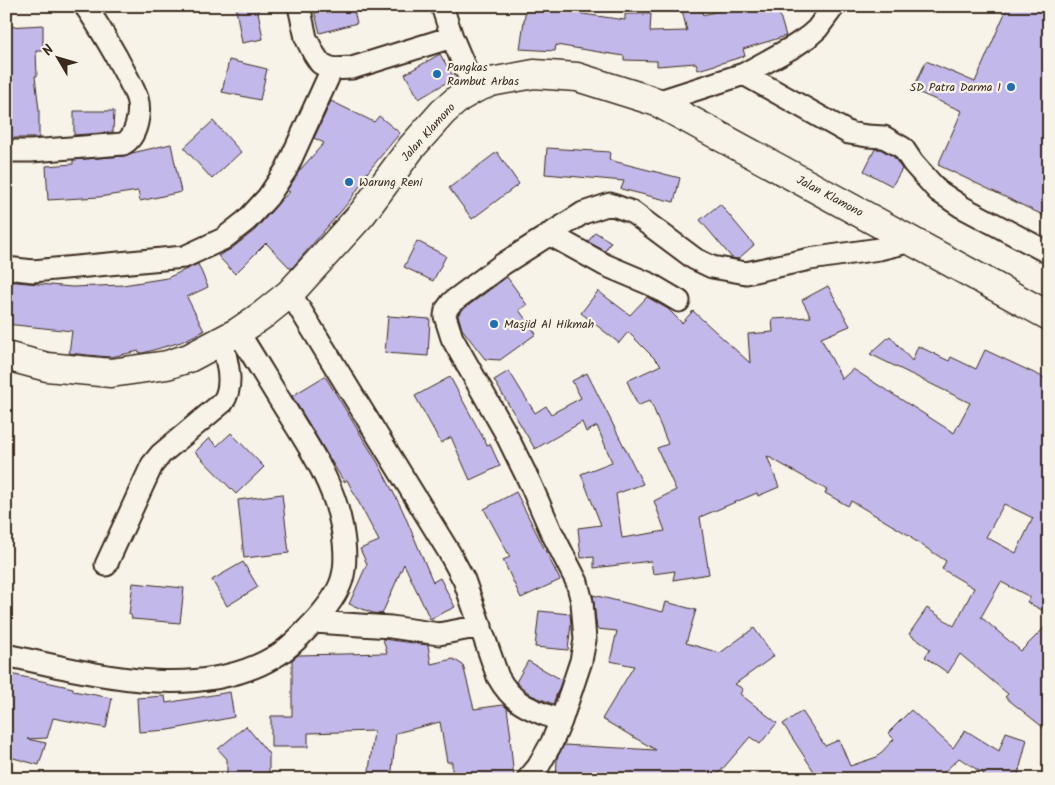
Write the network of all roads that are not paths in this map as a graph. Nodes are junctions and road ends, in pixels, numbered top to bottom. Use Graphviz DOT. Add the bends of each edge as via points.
graph roads {
  1 [pos="85,6"];
  2 [pos="299,6"];
  3 [pos="442,6"];
  4 [pos="834,6"];
  5 [pos="452,37"];
  6 [pos="332,69"];
  7 [pos="744,74"];
  8 [pos="474,89"];
  9 [pos="657,102"];
  10 [pos="6,151"];
  11 [pos="549,234"];
  12 [pos="912,240"];
  13 [pos="1049,253"];
  14 [pos="6,268"];
  15 [pos="290,293"];
  16 [pos="679,301"];
  17 [pos="1049,316"];
  18 [pos="230,336"];
  19 [pos="6,356"];
  20 [pos="106,565"];
  21 [pos="314,622"];
  22 [pos="481,626"];
  23 [pos="6,655"];
  24 [pos="561,721"];
  25 [pos="528,779"];
  1 -- 10 [label="street" via="137,99 135,129 129,141 123,144"];
  2 -- 6 [label="street" via="306,38 314,54 320,64"];
  3 -- 5 [label="street"];
  4 -- 7 [label="street" via="808,37"];
  5 -- 6 [label="street" via="352,68"];
  5 -- 8 [label="street"];
  6 -- 14 [label="street" via="286,170 247,220 223,238 184,257 33,271"];
  7 -- 9 [label="street"];
  7 -- 13 [label="street" via="849,133 884,137 903,148 938,191"];
  8 -- 9 [label="main road, Jalan Klamono" via="513,77 557,75 577,77"];
  8 -- 15 [label="main road, Jalan Klamono" via="460,97 424,133 362,214"];
  9 -- 12 [label="main road, Jalan Klamono"];
  11 -- 12 [label="street" via="583,213 610,204 632,212 695,259 712,267 746,273"];
  11 -- 16 [label="street"];
  11 -- 24 [label="street" via="452,302 445,316 452,338 504,430 577,582 585,640"];
  12 -- 17 [label="main road, Jalan Klamono"];
  15 -- 18 [label="main road, Jalan Klamono"];
  15 -- 22 [label="street" via="449,552 464,580"];
  18 -- 19 [label="main road, Jalan Klamono" via="167,365 111,373 47,367"];
  18 -- 20 [label="street" via="227,397 152,464"];
  18 -- 21 [label="street" via="320,464 334,500 342,528 344,575 330,604"];
  21 -- 22 [label="street" via="439,634"];
  21 -- 23 [label="street" via="277,656 256,667 203,679 160,682 122,679"];
  22 -- 24 [label="street" via="498,677 508,693 526,706"];
  24 -- 25 [label="street" via="546,753"];
}
